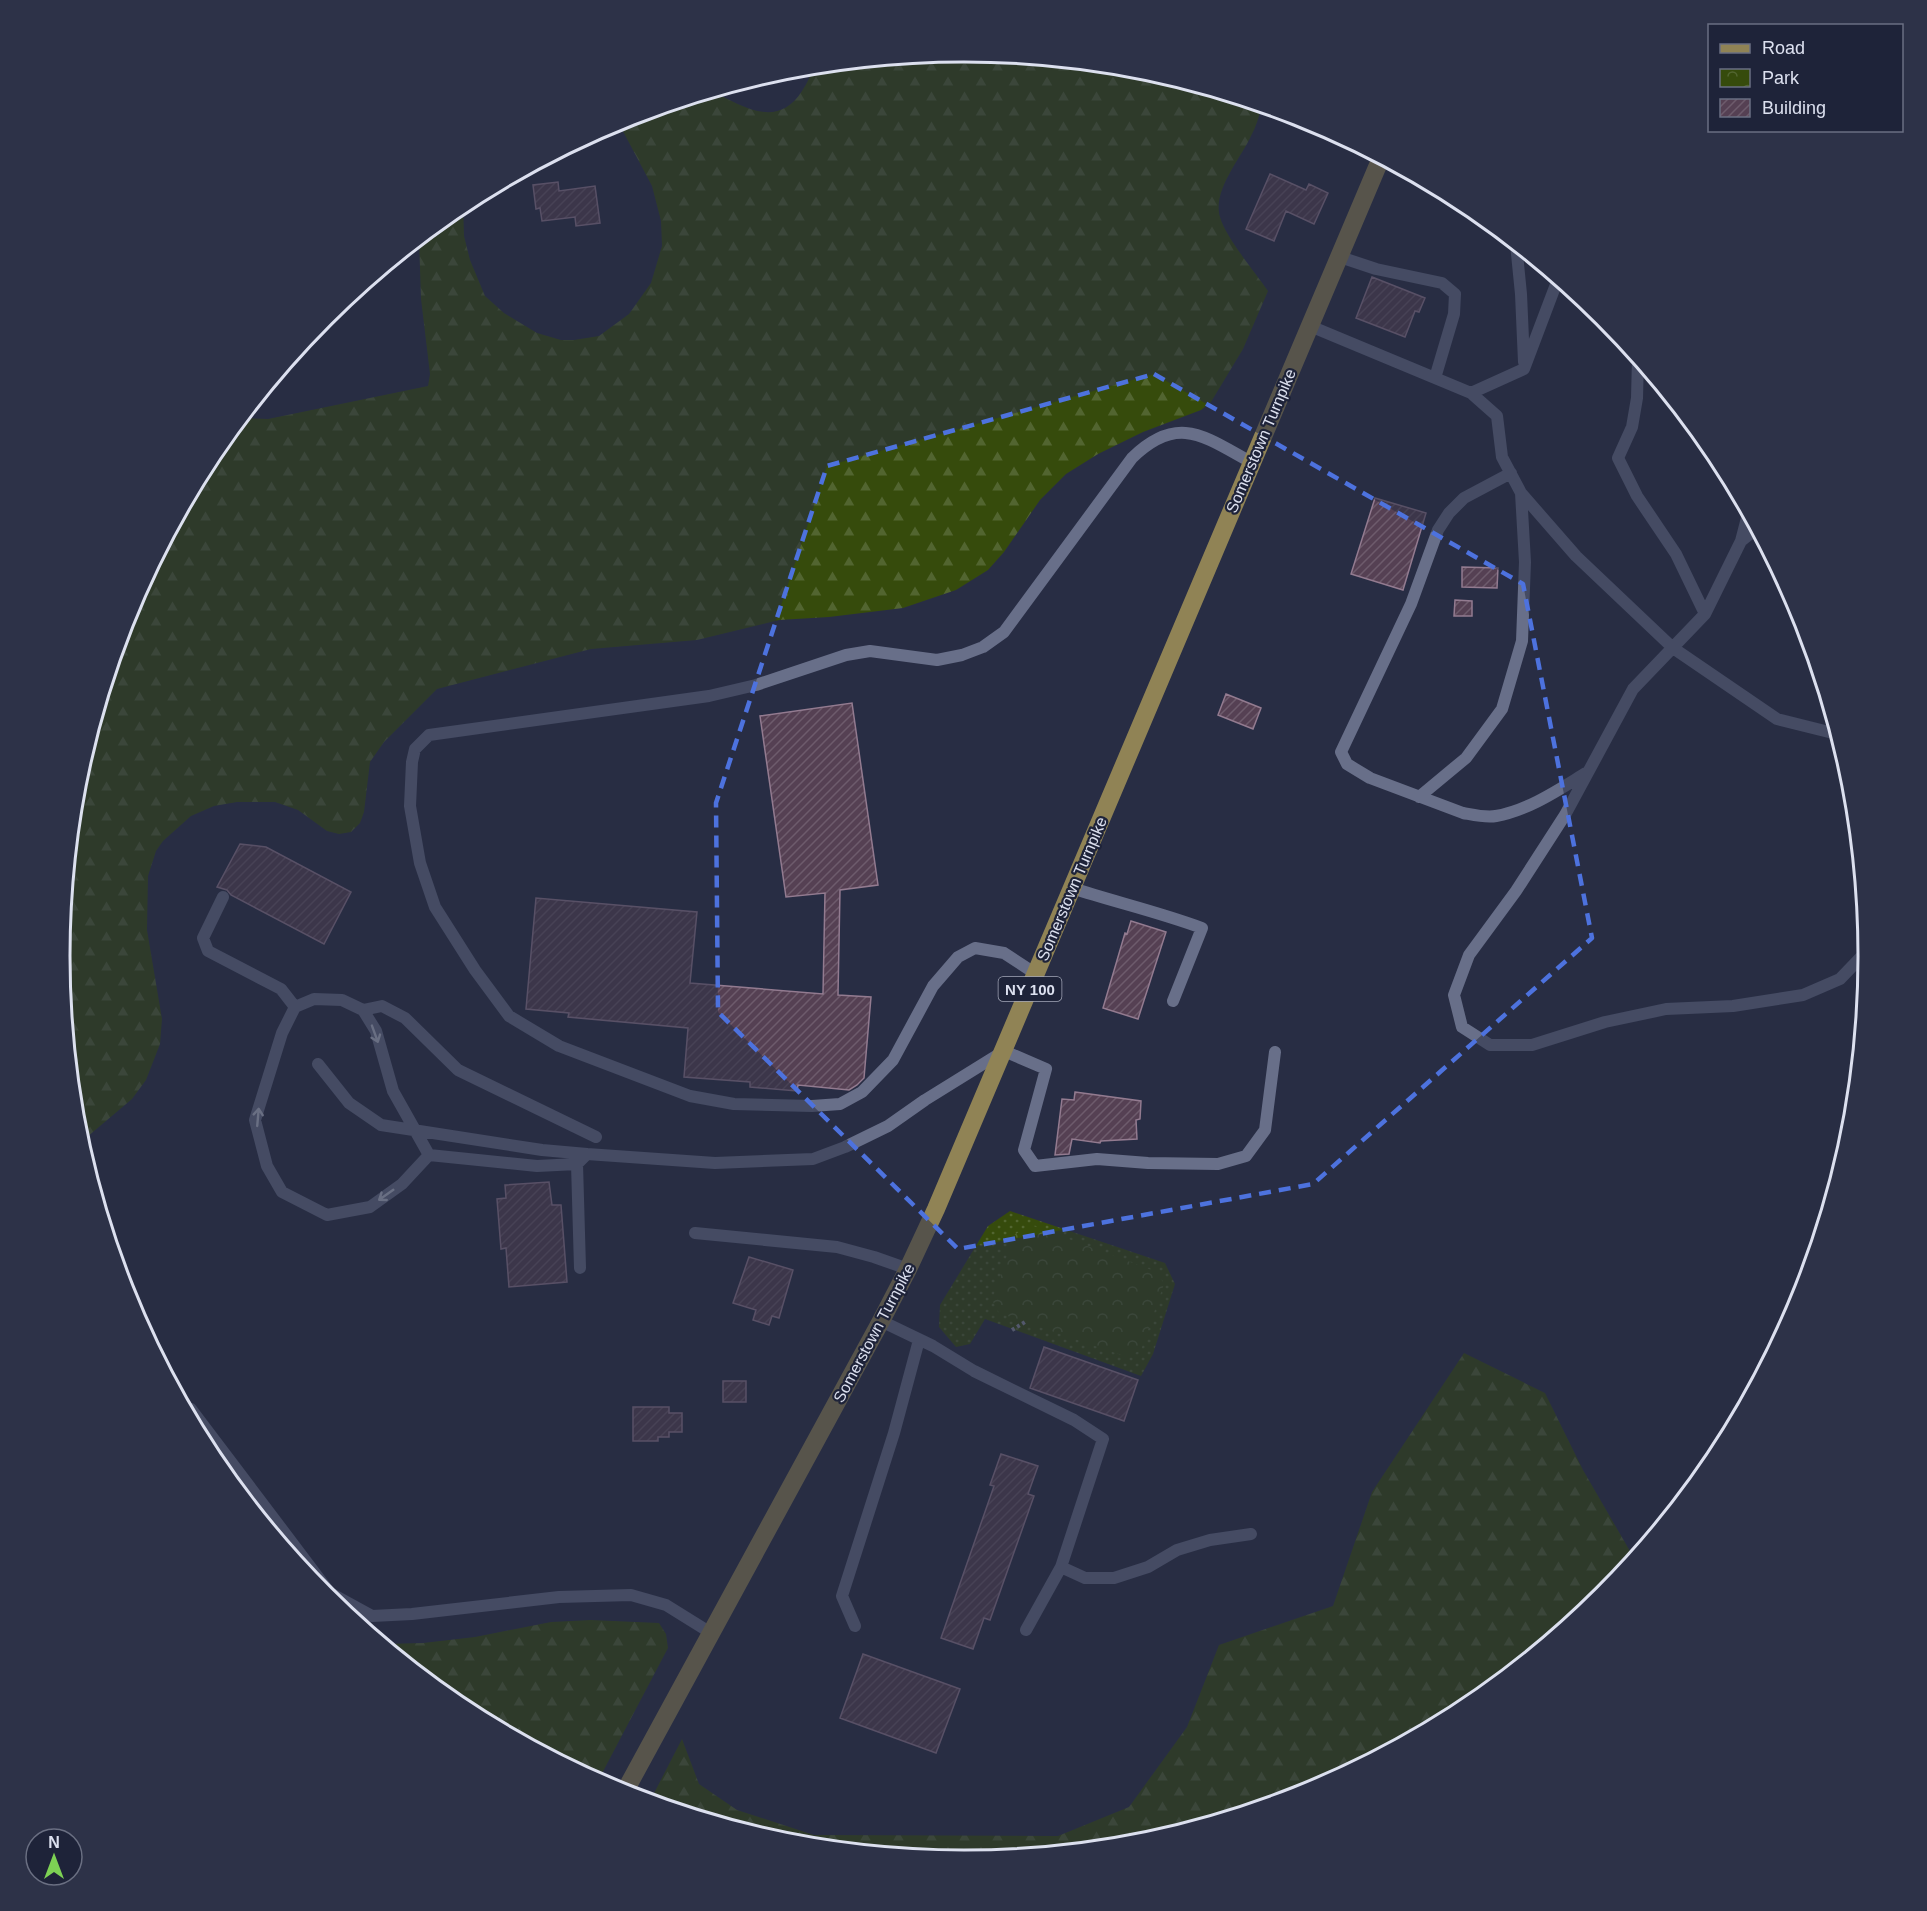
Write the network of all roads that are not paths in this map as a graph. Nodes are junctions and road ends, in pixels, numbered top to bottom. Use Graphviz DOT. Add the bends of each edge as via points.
graph roads {
  1 [pos="1378,164"];
  2 [pos="1517,253"];
  3 [pos="1340,257"];
  4 [pos="1556,285"];
  5 [pos="1310,326"];
  6 [pos="1638,368"];
  7 [pos="1524,369"];
  8 [pos="1434,378"];
  9 [pos="1471,393"];
  10 [pos="1251,462"];
  11 [pos="1511,473"];
  12 [pos="1521,493"];
  13 [pos="1746,523"];
  14 [pos="1751,533"];
  15 [pos="1741,541"];
  16 [pos="1705,614"];
  17 [pos="1672,648"];
  18 [pos="1829,732"];
  19 [pos="1588,772"];
  20 [pos="1419,796"];
  21 [pos="1072,888"];
  22 [pos="223,897"];
  23 [pos="1858,960"];
  24 [pos="1036,974"];
  25 [pos="1173,1001"];
  26 [pos="295,1007"];
  27 [pos="363,1010"];
  28 [pos="1004,1052"];
  29 [pos="1275,1052"];
  30 [pos="318,1064"];
  31 [pos="413,1130"];
  32 [pos="596,1137"];
  33 [pos="586,1154"];
  34 [pos="429,1155"];
  35 [pos="577,1164"];
  36 [pos="695,1233"];
  37 [pos="580,1268"];
  38 [pos="908,1269"];
  39 [pos="881,1321"];
  40 [pos="919,1340"];
  41 [pos="204,1426"];
  42 [pos="1251,1534"];
  43 [pos="306,1561"];
  44 [pos="1061,1567"];
  45 [pos="345,1601"];
  46 [pos="855,1626"];
  47 [pos="1026,1630"];
  48 [pos="711,1633"];
  49 [pos="629,1784"];
  1 -- 3 [label="main road, Somerstown Turnpike / NY 100"];
  2 -- 7 [label="lane"];
  3 -- 5 [label="main road, Somerstown Turnpike / NY 100"];
  3 -- 8 [label="lane" via="1442,283 1455,294 1454,314"];
  4 -- 7 [label="lane"];
  5 -- 8 [label="lane"];
  5 -- 10 [label="main road, Somerstown Turnpike / NY 100"];
  6 -- 16 [label="lane" via="1632,427 1618,458 1676,554"];
  7 -- 9 [label="lane"];
  8 -- 9 [label="lane"];
  9 -- 11 [label="lane" via="1497,416 1502,457"];
  10 -- 21 [label="main road, Somerstown Turnpike / NY 100"];
  10 -- 24 [label="lane" via="1199,434 1160,436 1147,444 1132,458 1004,633 962,655 937,660 870,651 846,655 710,696 429,735 415,749 410,806 420,863 435,907 509,1016 559,1046 690,1096 734,1104 840,1104 862,1092 893,1060 933,986 958,957 975,948 1004,953"];
  11 -- 12 [label="lane"];
  11 -- 20 [label="lane" via="1464,498 1437,530 1411,604 1341,752 1347,764 1370,778"];
  12 -- 17 [label="lane" via="1576,556"];
  12 -- 20 [label="lane" via="1525,562 1522,641 1502,709 1467,758"];
  13 -- 15 [label="lane"];
  14 -- 15 [label="lane"];
  15 -- 16 [label="lane"];
  16 -- 17 [label="lane"];
  17 -- 18 [label="lane" via="1777,719"];
  17 -- 19 [label="lane" via="1633,689"];
  19 -- 20 [label="lane" via="1530,805 1496,816 1463,813"];
  19 -- 23 [label="lane" via="1516,891 1469,955 1454,995 1462,1027 1490,1045 1532,1046 1605,1022 1665,1009 1732,1006 1803,995 1840,979"];
  21 -- 24 [label="main road, Somerstown Turnpike / NY 100"];
  21 -- 25 [label="lane" via="1202,928"];
  22 -- 26 [label="lane" via="203,938 208,951 281,989"];
  24 -- 28 [label="main road, Somerstown Turnpike / NY 100"];
  26 -- 27 [label="lane" via="314,999 342,1000"];
  34 -- 26 [label="lane, one-way" via="402,1184 370,1207 327,1215 282,1192 267,1166 255,1120 282,1033"];
  27 -- 31 [label="lane, one-way" via="376,1031 393,1091"];
  27 -- 32 [label="lane" via="382,1006 405,1018 458,1070"];
  28 -- 29 [label="lane" via="1046,1070 1024,1150 1035,1166 1097,1159 1218,1164 1246,1156 1265,1130"];
  28 -- 33 [label="lane" via="888,1126 813,1159 715,1163"];
  28 -- 38 [label="main road, Somerstown Turnpike / NY 100"];
  30 -- 31 [label="lane" via="349,1103 373,1120"];
  31 -- 33 [label="lane"];
  31 -- 34 [label="lane"];
  33 -- 35 [label="lane"];
  34 -- 35 [label="lane" via="537,1166"];
  35 -- 37 [label="lane"];
  36 -- 38 [label="lane" via="837,1247"];
  38 -- 39 [label="main road, Somerstown Turnpike / NY 100"];
  39 -- 40 [label="lane"];
  39 -- 48 [label="main road, Somerstown Turnpike / NY 100"];
  40 -- 44 [label="lane" via="1103,1439"];
  40 -- 46 [label="lane" via="842,1596"];
  41 -- 43 [label="lane"];
  42 -- 44 [label="lane" via="1177,1550 1148,1567 1114,1578 1085,1578"];
  44 -- 47 [label="lane"];
  45 -- 48 [label="lane" via="372,1616 559,1597 631,1595 666,1605"];
  48 -- 49 [label="main road, Somerstown Turnpike / NY 100"];
}
